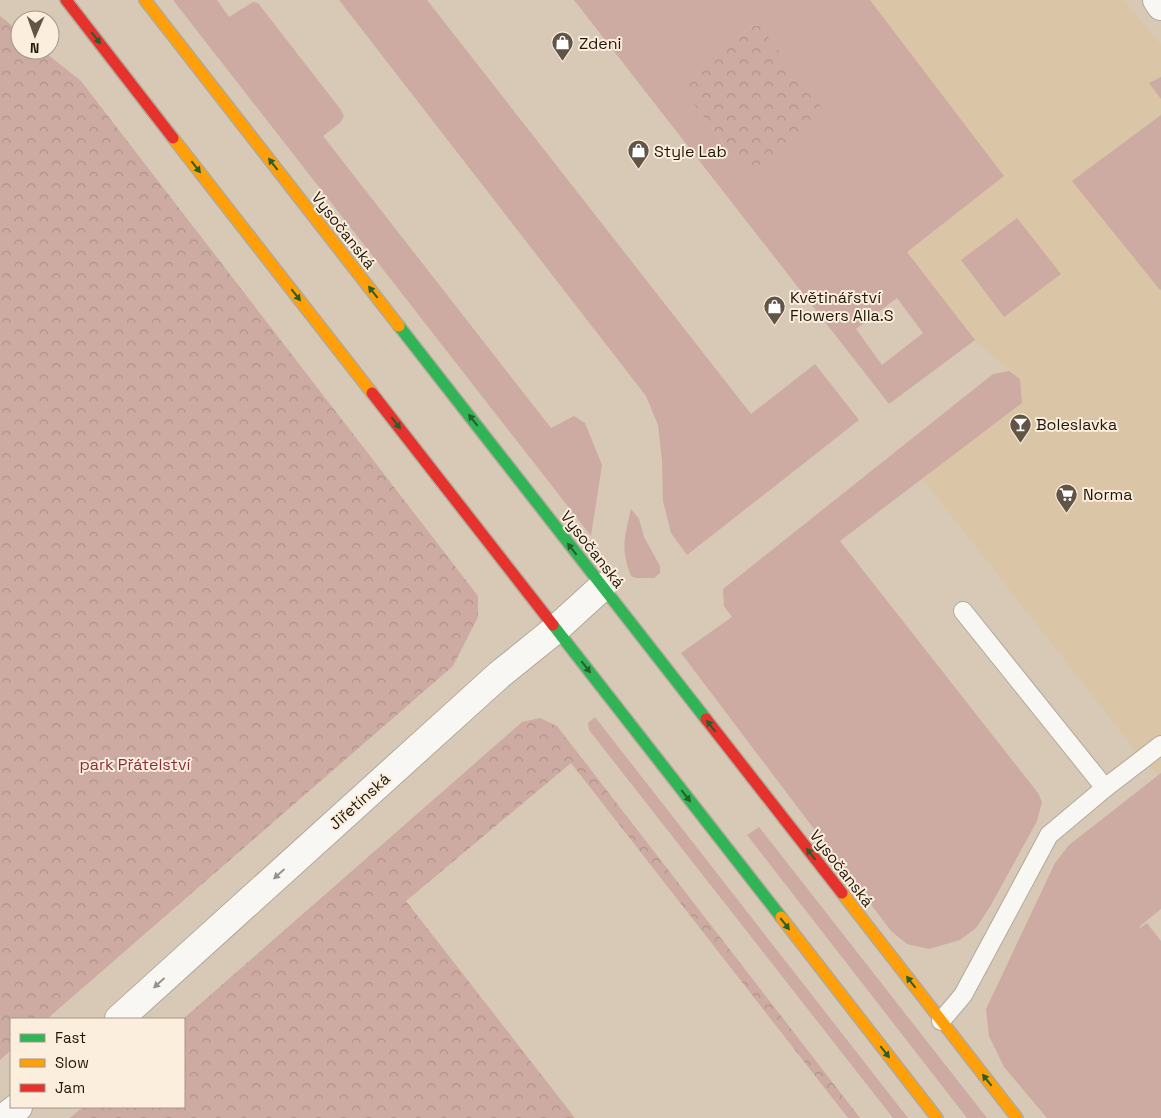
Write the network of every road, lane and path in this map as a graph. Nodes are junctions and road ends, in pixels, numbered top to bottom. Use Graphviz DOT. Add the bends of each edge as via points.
graph roads {
  1 [pos="66,0"];
  2 [pos="145,0"];
  3 [pos="1157,0"];
  4 [pos="1161,6"];
  5 [pos="602,587"];
  6 [pos="964,611"];
  7 [pos="556,629"];
  8 [pos="1161,745"];
  9 [pos="1105,788"];
  10 [pos="120,1018"];
  11 [pos="941,1021"];
  12 [pos="17,1108"];
  13 [pos="4,1118"];
  14 [pos="937,1118"];
  15 [pos="1016,1118"];
  1 -- 7 [label="main road, one-way"];
  5 -- 2 [label="main road, Vysočanská, one-way"];
  3 -- 4 [label="street"];
  5 -- 7 [label="street, Jiřetínská"];
  11 -- 5 [label="main road, Vysočanská, one-way"];
  6 -- 9 [label="lane"];
  7 -- 10 [label="street, Jiřetínská, one-way" via="499,675"];
  7 -- 14 [label="main road, one-way"];
  8 -- 9 [label="lane"];
  9 -- 11 [label="lane" via="1049,835 963,995"];
  15 -- 11 [label="main road, Vysočanská, one-way"];
  12 -- 13 [label="street"];
}
